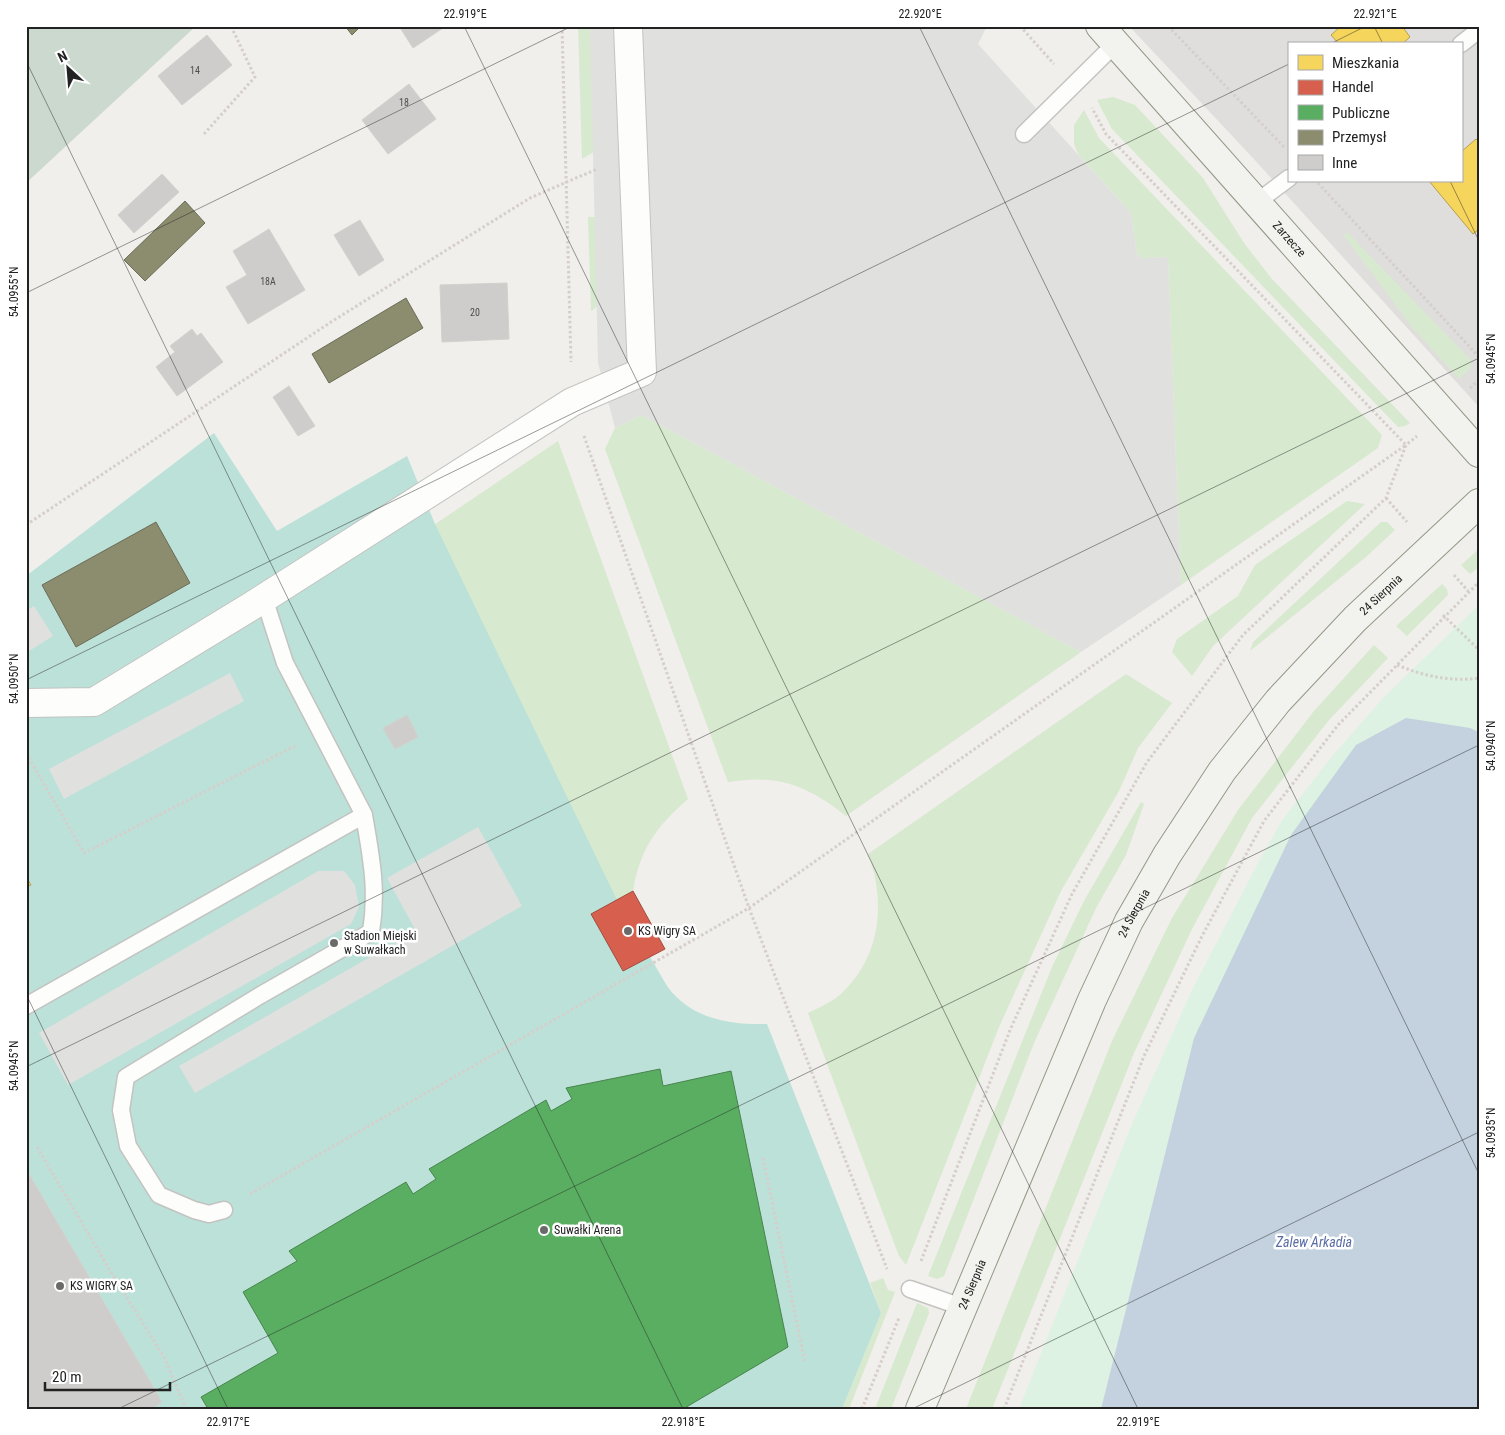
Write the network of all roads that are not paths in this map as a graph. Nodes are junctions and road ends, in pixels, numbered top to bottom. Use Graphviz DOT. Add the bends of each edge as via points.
graph roads {
  1 [pos="628,26"];
  2 [pos="1479,30"];
  3 [pos="1108,35"];
  4 [pos="1462,43"];
  5 [pos="1024,134"];
  6 [pos="1288,179"];
  7 [pos="1257,202"];
  8 [pos="1479,453"];
  9 [pos="1479,503"];
  10 [pos="264,598"];
  11 [pos="26,703"];
  12 [pos="364,815"];
  13 [pos="26,1006"];
  14 [pos="224,1210"];
  15 [pos="910,1289"];
  16 [pos="962,1307"];
  17 [pos="920,1409"];
  1 -- 10 [label="street" via="642,372 572,402"];
  2 -- 4 [label="lane"];
  3 -- 5 [label="lane" via="1073,86"];
  3 -- 7 [label="main road, Zarzecze"];
  6 -- 7 [label="lane"];
  7 -- 8 [label="main road, Zarzecze"];
  9 -- 16 [label="main road, 24 Sierpnia" via="1355,619 1278,702 1222,771 1167,856 1129,921 1092,1000"];
  10 -- 11 [label="street" via="94,702"];
  10 -- 12 [label="lane" via="284,663"];
  12 -- 13 [label="lane"];
  12 -- 14 [label="lane" via="374,871 376,903 372,932 126,1076 121,1110 128,1146 159,1195 210,1214"];
  15 -- 16 [label="lane"];
  16 -- 17 [label="main road, 24 Sierpnia"];
}
